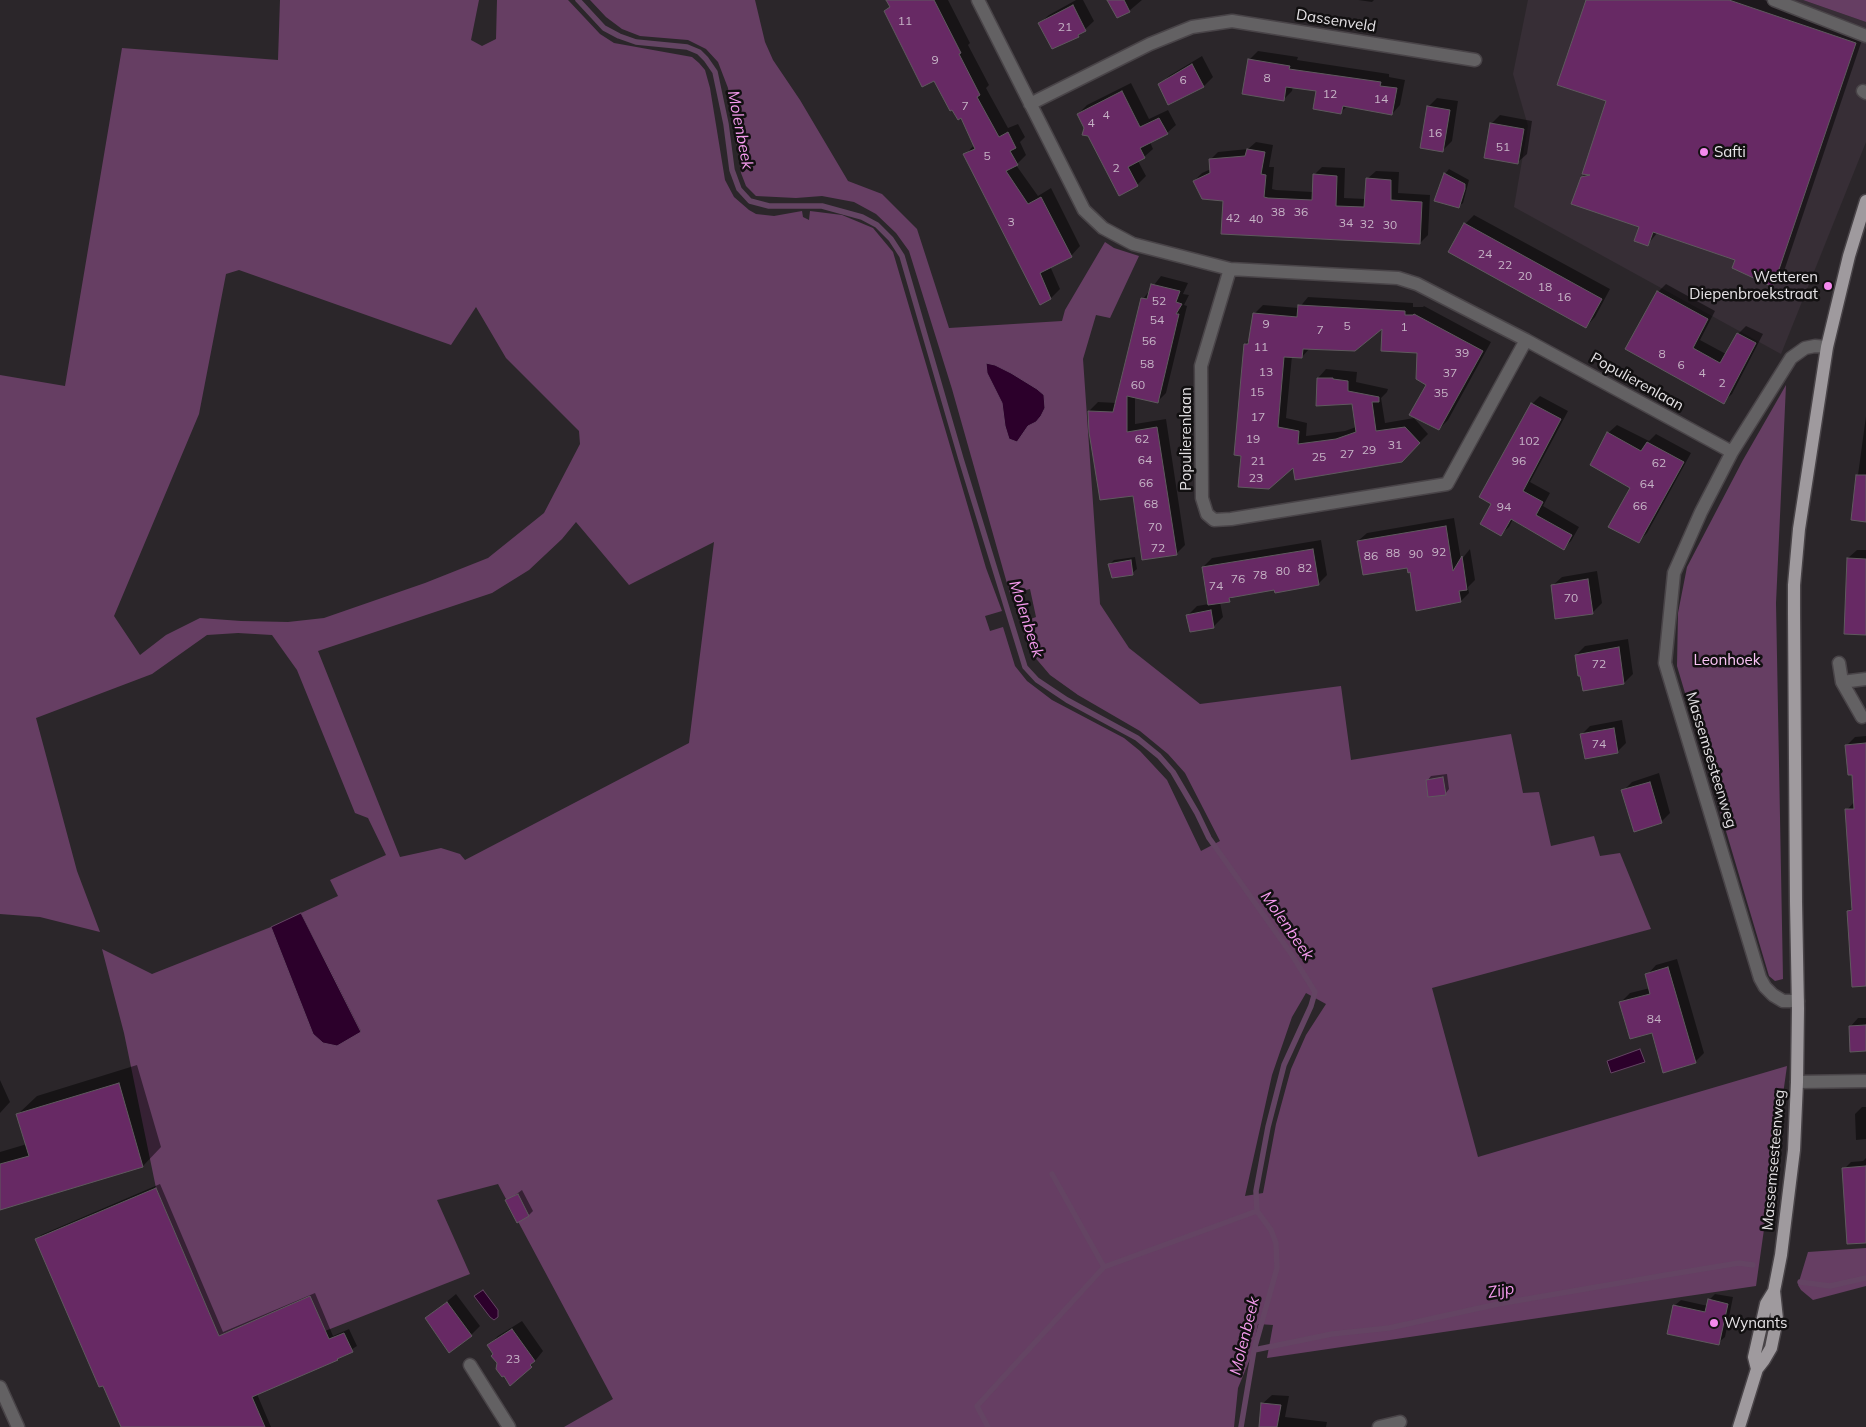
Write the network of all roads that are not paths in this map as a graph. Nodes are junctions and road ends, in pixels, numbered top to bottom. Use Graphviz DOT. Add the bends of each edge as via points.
graph roads {
  1 [pos="978,0"];
  2 [pos="1774,0"];
  3 [pos="1866,36"];
  4 [pos="1475,60"];
  5 [pos="1030,104"];
  6 [pos="1866,201"];
  7 [pos="1230,269"];
  8 [pos="1526,340"];
  9 [pos="1827,347"];
  10 [pos="1732,452"];
  11 [pos="1838,663"];
  12 [pos="1866,679"];
  13 [pos="1842,682"];
  14 [pos="1862,717"];
  15 [pos="1798,1001"];
  16 [pos="1866,1081"];
  17 [pos="1797,1082"];
  18 [pos="470,1365"];
  19 [pos="0,1387"];
  20 [pos="1400,1422"];
  21 [pos="18,1427"];
  22 [pos="509,1427"];
  23 [pos="1379,1427"];
  24 [pos="1739,1427"];
  1 -- 5 [label="street"];
  2 -- 3 [label="street"];
  4 -- 5 [label="street, Dassenveld" via="1232,21 1192,27 1150,44"];
  5 -- 7 [label="street" via="1084,210 1103,228 1133,244"];
  6 -- 9 [label="main road, Massemsesteenweg"];
  7 -- 8 [label="street, Populierenlaan" via="1398,278 1417,284"];
  7 -- 8 [label="street, Populierenlaan" via="1201,366 1202,498 1207,514 1214,520 1447,484"];
  8 -- 10 [label="street, Populierenlaan"];
  9 -- 10 [label="street, Massemsesteenweg" via="1805,348 1791,358"];
  9 -- 15 [label="main road, Massemsesteenweg" via="1798,530 1794,585"];
  10 -- 15 [label="street, Massemsesteenweg" via="1674,573 1665,663 1760,978 1773,995 1783,1001"];
  11 -- 13 [label="street"];
  12 -- 13 [label="street"];
  13 -- 14 [label="street"];
  15 -- 17 [label="main road, Massemsesteenweg"];
  16 -- 17 [label="street"];
  17 -- 24 [label="main road, Massemsesteenweg" via="1794,1150 1781,1255 1754,1357 1757,1369"];
  18 -- 22 [label="street"];
  19 -- 21 [label="street"];
  20 -- 23 [label="street"];
}
